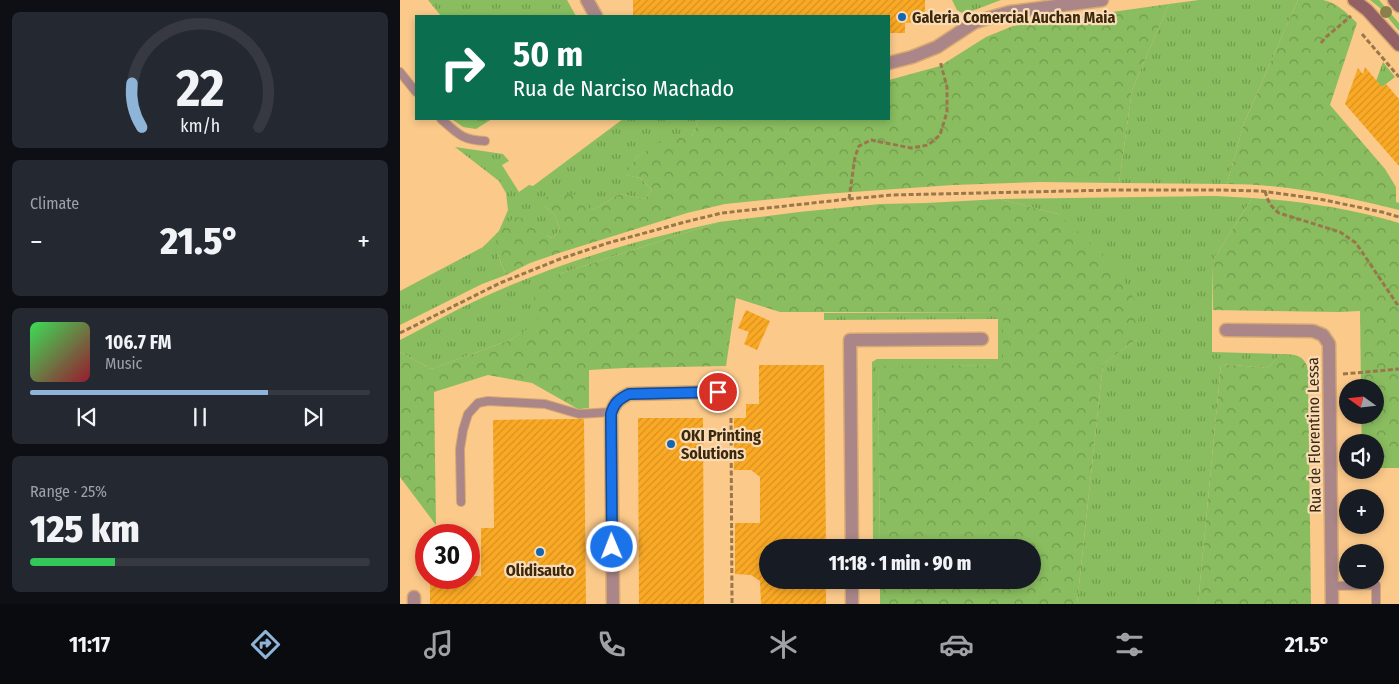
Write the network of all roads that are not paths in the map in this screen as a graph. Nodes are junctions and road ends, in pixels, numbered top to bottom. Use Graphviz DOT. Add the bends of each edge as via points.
graph roads {
  1 [pos="587,0"];
  2 [pos="1102,0"];
  3 [pos="1354,0"];
  4 [pos="1394,0"];
  5 [pos="1399,6"];
  6 [pos="595,15"];
  7 [pos="1399,45"];
  8 [pos="890,63"];
  9 [pos="400,72"];
  10 [pos="415,91"];
  11 [pos="442,120"];
  12 [pos="485,141"];
  13 [pos="1226,330"];
  14 [pos="982,339"];
  15 [pos="718,392"];
  16 [pos="612,412"];
  17 [pos="461,502"];
  18 [pos="852,539"];
  19 [pos="1332,586"];
  20 [pos="852,589"];
  21 [pos="612,604"];
  22 [pos="852,604"];
  23 [pos="1332,604"];
  24 [pos="1376,604"];
  1 -- 6 [label="street"];
  2 -- 8 [label="street" via="1010,12 976,22 937,46"];
  3 -- 7 [label="main road" via="1368,10"];
  4 -- 5 [label="main road"];
  9 -- 10 [label="lane"];
  11 -- 12 [label="lane" via="459,136"];
  13 -- 19 [label="street, Rua de Florentino Lessa" via="1313,331 1323,335 1329,344"];
  14 -- 18 [label="street" via="850,340"];
  15 -- 16 [label="street" via="629,394 620,398"];
  16 -- 17 [label="lane" via="579,414 545,404 478,403 468,414 463,430"];
  16 -- 21 [label="street"];
  19 -- 23 [label="street, Rua de Florentino Lessa"];
  19 -- 24 [label="lane" via="1376,586"];
  20 -- 22 [label="street"];
}
